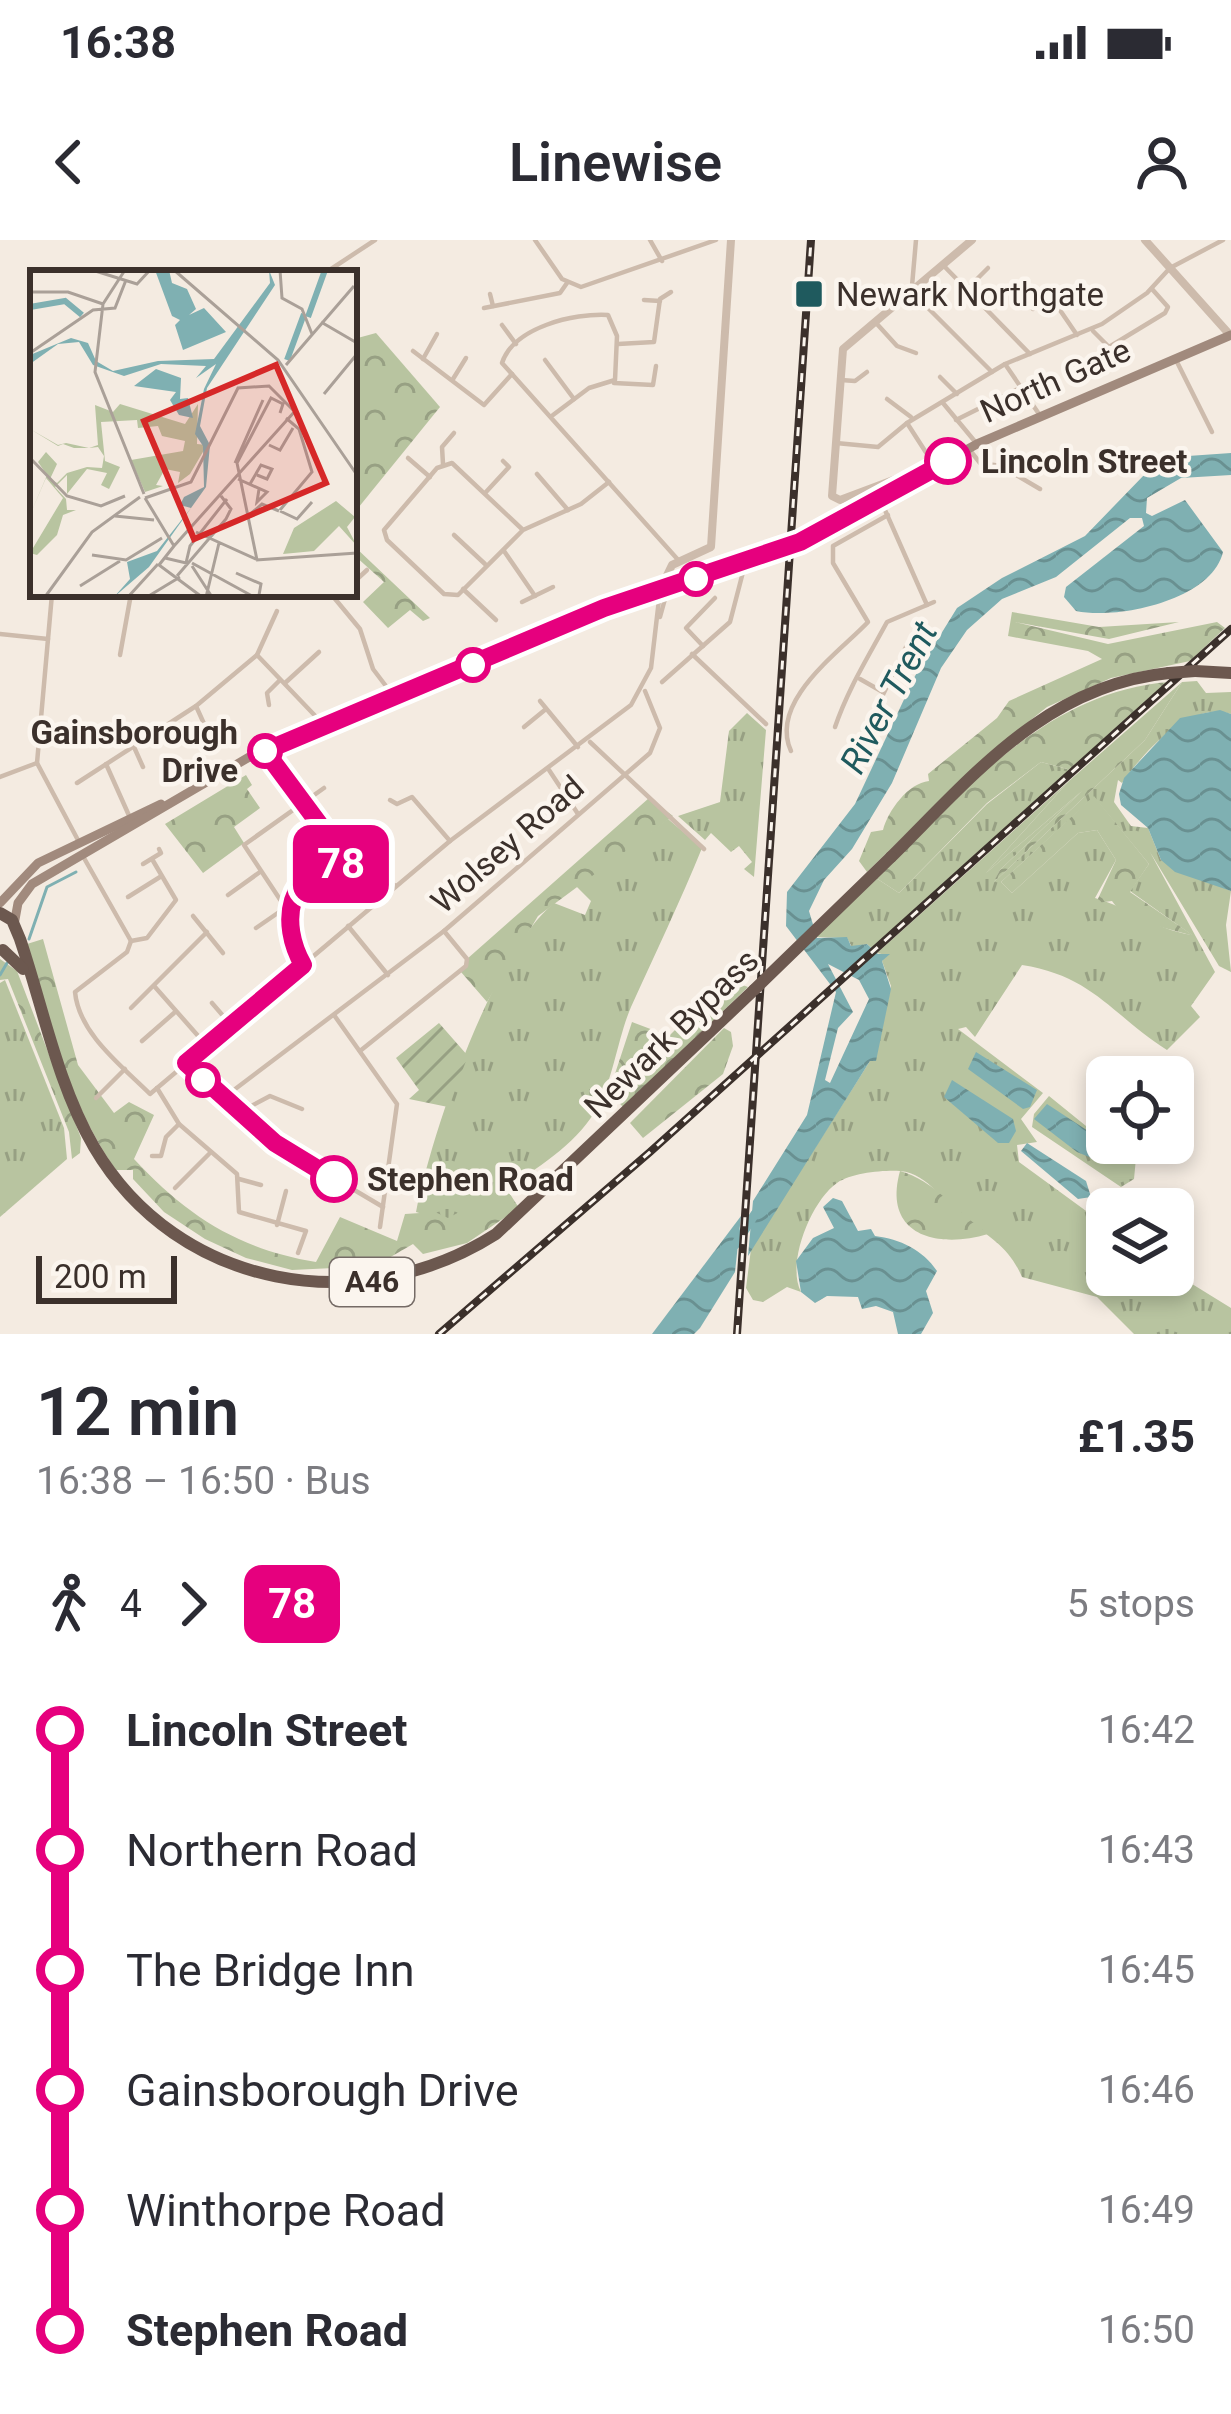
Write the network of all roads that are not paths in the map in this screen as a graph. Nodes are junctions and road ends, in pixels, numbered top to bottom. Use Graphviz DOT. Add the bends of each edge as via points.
graph roads {
  1 [pos="375,240"];
  2 [pos="535,240"];
  3 [pos="650,240"];
  4 [pos="716,240"];
  5 [pos="731,240"];
  6 [pos="916,240"];
  7 [pos="973,240"];
  8 [pos="1144,240"];
  9 [pos="1223,240"];
  10 [pos="662,261"];
  11 [pos="942,263"];
  12 [pos="988,268"];
  13 [pos="1170,268"];
  14 [pos="330,270"];
  15 [pos="568,283"];
  16 [pos="910,288"];
  17 [pos="968,288"];
  18 [pos="1152,289"];
  19 [pos="670,292"];
  20 [pos="490,294"];
  21 [pos="644,300"];
  22 [pos="659,301"];
  23 [pos="493,306"];
  24 [pos="484,308"];
  25 [pos="1033,309"];
  26 [pos="874,319"];
  27 [pos="502,326"];
  28 [pos="1091,328"];
  29 [pos="437,334"];
  30 [pos="1077,334"];
  31 [pos="1231,335"];
  32 [pos="516,344"];
  33 [pos="618,344"];
  34 [pos="413,351"];
  35 [pos="916,352"];
  36 [pos="1031,356"];
  37 [pos="1175,357"];
  38 [pos="466,358"];
  39 [pos="423,359"];
  40 [pos="545,360"];
  41 [pos="1005,364"];
  42 [pos="656,365"];
  43 [pos="867,372"];
  44 [pos="992,372"];
  45 [pos="512,374"];
  46 [pos="940,376"];
  47 [pos="841,380"];
  48 [pos="452,381"];
  49 [pos="613,382"];
  50 [pos="1020,388"];
  51 [pos="958,396"];
  52 [pos="574,399"];
  53 [pos="888,401"];
  54 [pos="944,403"];
  55 [pos="553,416"];
  56 [pos="1040,416"];
  57 [pos="956,420"];
  58 [pos="910,421"];
  59 [pos="1212,432"];
  60 [pos="454,433"];
  61 [pos="836,443"];
  62 [pos="973,446"];
  63 [pos="408,458"];
  64 [pos="503,461"];
  65 [pos="443,464"];
  66 [pos="932,467"];
  67 [pos="537,474"];
  68 [pos="430,477"];
  69 [pos="911,479"];
  70 [pos="609,482"];
  71 [pos="1040,489"];
  72 [pos="485,492"];
  73 [pos="881,501"];
  74 [pos="568,510"];
  75 [pos="888,515"];
  76 [pos="523,530"];
  77 [pos="454,535"];
  78 [pos="503,550"];
  79 [pos="680,562"];
  80 [pos="486,566"];
  81 [pos="739,568"];
  82 [pos="367,570"];
  83 [pos="357,579"];
  84 [pos="553,587"];
  85 [pos="464,589"];
  86 [pos="664,589"];
  87 [pos="535,596"];
  88 [pos="52,597"];
  89 [pos="130,597"];
  90 [pos="337,597"];
  91 [pos="715,598"];
  92 [pos="522,602"];
  93 [pos="277,610"];
  94 [pos="496,620"];
  95 [pos="679,622"];
  96 [pos="686,628"];
  97 [pos="0,634"];
  98 [pos="49,640"];
  99 [pos="908,644"];
  100 [pos="703,646"];
  101 [pos="319,652"];
  102 [pos="692,654"];
  103 [pos="257,655"];
  104 [pos="120,656"];
  105 [pos="651,668"];
  106 [pos="672,670"];
  107 [pos="1231,673"];
  108 [pos="860,680"];
  109 [pos="283,681"];
  110 [pos="206,684"];
  111 [pos="646,691"];
  112 [pos="882,691"];
  113 [pos="212,692"];
  114 [pos="394,700"];
  115 [pos="540,701"];
  116 [pos="269,705"];
  117 [pos="196,706"];
  118 [pos="546,709"];
  119 [pos="170,712"];
  120 [pos="176,721"];
  121 [pos="766,724"];
  122 [pos="324,726"];
  123 [pos="150,727"];
  124 [pos="524,727"];
  125 [pos="835,727"];
  126 [pos="155,734"];
  127 [pos="210,737"];
  128 [pos="588,740"];
  129 [pos="859,744"];
  130 [pos="129,747"];
  131 [pos="578,747"];
  132 [pos="265,751"];
  133 [pos="791,751"];
  134 [pos="37,763"];
  135 [pos="106,764"];
  136 [pos="143,767"];
  137 [pos="548,770"];
  138 [pos="625,775"];
  139 [pos="0,777"];
  140 [pos="77,783"];
  141 [pos="324,788"];
  142 [pos="390,800"];
  143 [pos="303,803"];
  144 [pos="578,814"];
  145 [pos="132,821"];
  146 [pos="450,841"];
  147 [pos="79,842"];
  148 [pos="704,848"];
  149 [pos="159,849"];
  150 [pos="82,855"];
  151 [pos="152,859"];
  152 [pos="343,863"];
  153 [pos="143,864"];
  154 [pos="260,872"];
  155 [pos="160,877"];
  156 [pos="396,886"];
  157 [pos="228,895"];
  158 [pos="128,897"];
  159 [pos="0,903"];
  160 [pos="287,908"];
  161 [pos="0,913"];
  162 [pos="193,916"];
  163 [pos="15,926"];
  164 [pos="348,926"];
  165 [pos="256,928"];
  166 [pos="444,931"];
  167 [pos="207,932"];
  168 [pos="131,941"];
  169 [pos="1,950"];
  170 [pos="223,953"];
  171 [pos="303,965"];
  172 [pos="388,975"];
  173 [pos="33,986"];
  174 [pos="154,986"];
  175 [pos="212,1003"];
  176 [pos="131,1009"];
  177 [pos="175,1012"];
  178 [pos="334,1015"];
  179 [pos="231,1025"];
  180 [pos="142,1041"];
  181 [pos="207,1046"];
  182 [pos="360,1051"];
  183 [pos="186,1063"];
  184 [pos="125,1069"];
  185 [pos="157,1088"];
  186 [pos="97,1098"];
  187 [pos="222,1099"];
  188 [pos="302,1109"];
  189 [pos="238,1113"];
  190 [pos="179,1124"];
  191 [pos="210,1154"];
  192 [pos="152,1156"];
  193 [pos="239,1179"];
  194 [pos="261,1185"];
  195 [pos="175,1188"];
  196 [pos="286,1191"];
  197 [pos="383,1207"];
  198 [pos="277,1225"];
  199 [pos="380,1227"];
  200 [pos="298,1253"];
  1 -- 14 [label="street"];
  2 -- 15 [label="street"];
  3 -- 10 [label="street"];
  4 -- 10 [label="street"];
  5 -- 79 [label="street" via="712,542 706,553"];
  6 -- 16 [label="street"];
  7 -- 11 [label="street"];
  8 -- 13 [label="street"];
  9 -- 13 [label="street"];
  10 -- 15 [label="street" via="586,287"];
  11 -- 16 [label="street"];
  11 -- 17 [label="street"];
  12 -- 17 [label="street"];
  13 -- 18 [label="street"];
  13 -- 31 [label="street"];
  15 -- 23 [label="street" via="560,293"];
  16 -- 26 [label="street"];
  16 -- 44 [label="street"];
  17 -- 36 [label="street"];
  18 -- 28 [label="street"];
  18 -- 28 [label="street" via="1166,313 1109,346"];
  19 -- 22 [label="street"];
  20 -- 23 [label="street"];
  21 -- 22 [label="street"];
  22 -- 33 [label="street" via="654,342"];
  23 -- 24 [label="street"];
  25 -- 30 [label="street" via="1051,297"];
  26 -- 35 [label="street" via="897,346"];
  26 -- 47 [label="street" via="843,349"];
  27 -- 32 [label="street"];
  28 -- 30 [label="street"];
  29 -- 39 [label="street"];
  30 -- 36 [label="street"];
  31 -- 37 [label="main road, North Gate"];
  32 -- 33 [label="street" via="543,326 603,314 614,322"];
  32 -- 45 [label="street" via="501,360"];
  33 -- 49 [label="street"];
  34 -- 39 [label="street"];
  36 -- 41 [label="street"];
  37 -- 56 [label="main road, North Gate"];
  37 -- 59 [label="street"];
  38 -- 48 [label="street"];
  39 -- 48 [label="street"];
  40 -- 52 [label="street"];
  41 -- 44 [label="street"];
  41 -- 50 [label="street"];
  42 -- 49 [label="street" via="650,386"];
  43 -- 47 [label="street"];
  44 -- 51 [label="street"];
  45 -- 48 [label="street" via="484,405"];
  45 -- 55 [label="street"];
  46 -- 51 [label="street"];
  47 -- 61 [label="street"];
  49 -- 52 [label="street"];
  50 -- 56 [label="street"];
  50 -- 57 [label="street"];
  51 -- 54 [label="street"];
  52 -- 55 [label="street"];
  53 -- 58 [label="street"];
  54 -- 57 [label="street"];
  54 -- 58 [label="street"];
  55 -- 70 [label="street"];
  56 -- 62 [label="main road, North Gate"];
  57 -- 62 [label="street"];
  58 -- 61 [label="street" via="878,447"];
  58 -- 66 [label="street"];
  60 -- 65 [label="street" via="442,447"];
  61 -- 69 [label="street, North Gate" via="832,496 840,500"];
  62 -- 66 [label="main road, North Gate"];
  62 -- 71 [label="street" via="980,463"];
  63 -- 68 [label="street"];
  64 -- 72 [label="street" via="509,467"];
  65 -- 68 [label="street"];
  65 -- 72 [label="street"];
  66 -- 69 [label="main road, North Gate"];
  67 -- 74 [label="street"];
  68 -- 85 [label="street" via="384,530 444,594"];
  69 -- 73 [label="main road"];
  70 -- 74 [label="street"];
  70 -- 79 [label="street"];
  72 -- 76 [label="street"];
  73 -- 75 [label="street"];
  73 -- 81 [label="main road, bridge"];
  74 -- 76 [label="street"];
  75 -- 108 [label="street" via="931,603 887,622"];
  75 -- 133 [label="street" via="839,539 831,556 868,622 802,689 787,734"];
  76 -- 78 [label="street"];
  77 -- 80 [label="street"];
  78 -- 80 [label="street"];
  78 -- 87 [label="street"];
  79 -- 86 [label="street"];
  80 -- 85 [label="street"];
  81 -- 86 [label="main road"];
  81 -- 100 [label="street" via="730,622"];
  82 -- 83 [label="street"];
  84 -- 87 [label="street"];
  85 -- 94 [label="street"];
  86 -- 105 [label="street"];
  86 -- 114 [label="main road"];
  87 -- 92 [label="street"];
  88 -- 98 [label="street"];
  89 -- 104 [label="street"];
  90 -- 114 [label="street"];
  91 -- 96 [label="street"];
  93 -- 103 [label="street"];
  95 -- 96 [label="street"];
  96 -- 100 [label="street"];
  97 -- 98 [label="street"];
  98 -- 134 [label="street"];
  99 -- 112 [label="street"];
  100 -- 102 [label="street"];
  101 -- 109 [label="street"];
  102 -- 106 [label="street"];
  102 -- 121 [label="street"];
  103 -- 109 [label="street"];
  103 -- 113 [label="street"];
  105 -- 106 [label="street"];
  105 -- 111 [label="street"];
  106 -- 111 [label="street"];
  107 -- 173 [label="highway, Newark Bypass / A46, bridge" via="1168,673 1097,688 1031,723 496,1234 433,1268 376,1282 292,1282 227,1263 166,1228 106,1164 76,1109"];
  108 -- 112 [label="street"];
  108 -- 125 [label="street"];
  109 -- 116 [label="street" via="267,692"];
  109 -- 122 [label="street"];
  110 -- 113 [label="street"];
  111 -- 128 [label="street"];
  111 -- 138 [label="street, Wolsey Road" via="660,728 650,753"];
  112 -- 129 [label="street"];
  113 -- 117 [label="street"];
  114 -- 122 [label="main road"];
  115 -- 118 [label="street"];
  117 -- 120 [label="street"];
  117 -- 127 [label="street"];
  118 -- 124 [label="street"];
  118 -- 131 [label="street"];
  119 -- 120 [label="street"];
  120 -- 126 [label="street"];
  122 -- 132 [label="main road"];
  123 -- 126 [label="street"];
  126 -- 130 [label="street"];
  128 -- 131 [label="street"];
  128 -- 138 [label="street"];
  130 -- 135 [label="street"];
  130 -- 136 [label="street"];
  131 -- 137 [label="street"];
  132 -- 143 [label="street"];
  132 -- 145 [label="main road"];
  134 -- 139 [label="street"];
  134 -- 147 [label="street"];
  135 -- 140 [label="street"];
  135 -- 145 [label="street"];
  137 -- 144 [label="street"];
  137 -- 146 [label="street"];
  138 -- 144 [label="street, Wolsey Road"];
  138 -- 148 [label="street"];
  141 -- 143 [label="street"];
  142 -- 146 [label="street" via="412,797"];
  143 -- 152 [label="street"];
  143 -- 154 [label="street" via="244,845"];
  144 -- 166 [label="street, Wolsey Road"];
  145 -- 147 [label="main road"];
  145 -- 150 [label="main road"];
  146 -- 156 [label="street"];
  147 -- 150 [label="street"];
  147 -- 159 [label="main road" via="31,869"];
  149 -- 151 [label="street"];
  150 -- 163 [label="main road" via="27,889"];
  150 -- 168 [label="street"];
  151 -- 153 [label="street"];
  151 -- 155 [label="street"];
  152 -- 156 [label="street"];
  152 -- 160 [label="street" via="307,878"];
  154 -- 157 [label="street"];
  154 -- 160 [label="street"];
  155 -- 158 [label="street"];
  155 -- 168 [label="street" via="176,900 147,938"];
  156 -- 164 [label="street"];
  160 -- 165 [label="street"];
  160 -- 171 [label="street"];
  161 -- 163 [label="highway"];
  162 -- 167 [label="street"];
  163 -- 169 [label="highway" via="14,940"];
  163 -- 173 [label="highway, Newark Bypass / A46"];
  164 -- 171 [label="street"];
  164 -- 172 [label="street"];
  166 -- 172 [label="street, Wolsey Road"];
  166 -- 182 [label="street" via="466,966"];
  167 -- 170 [label="street"];
  167 -- 174 [label="street"];
  168 -- 184 [label="street" via="75,992 91,1032"];
  169 -- 173 [label="highway, Newark Bypass / A46" via="20,960"];
  171 -- 179 [label="street"];
  172 -- 178 [label="street, Wolsey Road"];
  174 -- 176 [label="street"];
  174 -- 177 [label="street"];
  175 -- 179 [label="street"];
  177 -- 180 [label="street"];
  177 -- 181 [label="street"];
  178 -- 182 [label="street"];
  178 -- 187 [label="street, Wolsey Road"];
  179 -- 181 [label="street"];
  181 -- 183 [label="street"];
  182 -- 197 [label="street" via="397,1105"];
  183 -- 185 [label="street"];
  183 -- 187 [label="street"];
  184 -- 185 [label="street" via="150,1094"];
  184 -- 186 [label="street"];
  185 -- 190 [label="street"];
  187 -- 189 [label="street"];
  188 -- 189 [label="street" via="270,1096"];
  189 -- 197 [label="street"];
  190 -- 191 [label="street"];
  190 -- 192 [label="street" via="161,1156"];
  191 -- 193 [label="street"];
  191 -- 195 [label="street"];
  193 -- 194 [label="street"];
  193 -- 198 [label="street" via="239,1213"];
  196 -- 198 [label="street"];
  197 -- 199 [label="street"];
  198 -- 200 [label="street" via="306,1231"];
}
